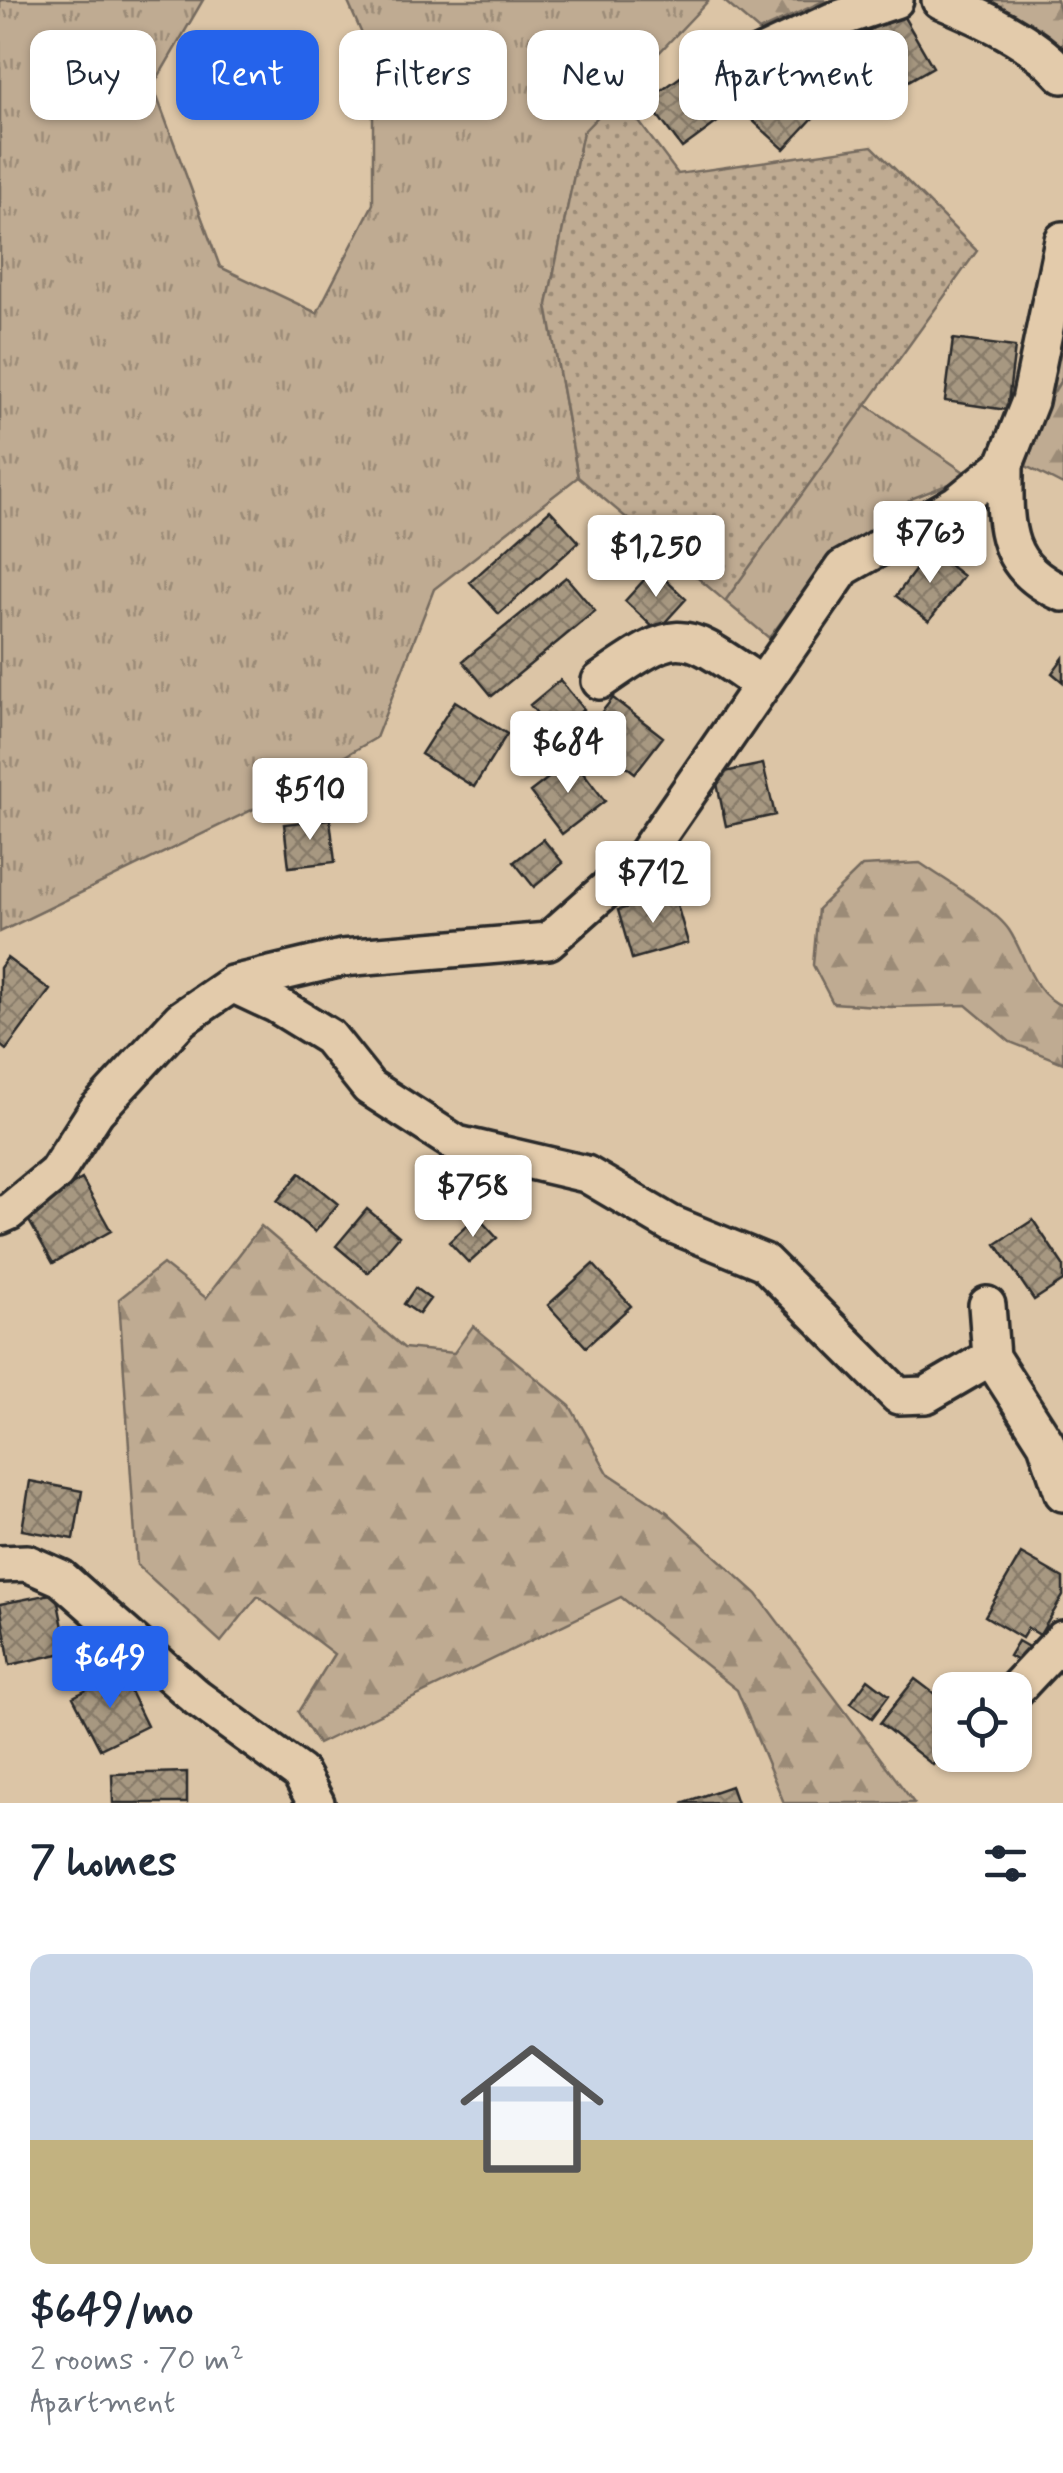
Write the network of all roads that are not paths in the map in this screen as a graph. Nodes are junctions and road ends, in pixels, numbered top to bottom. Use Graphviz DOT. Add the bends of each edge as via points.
graph roads {
  1 [pos="895,0"];
  2 [pos="940,0"];
  3 [pos="813,30"];
  4 [pos="1063,76"];
  5 [pos="1063,240"];
  6 [pos="1005,464"];
  7 [pos="1063,593"];
  8 [pos="600,681"];
  9 [pos="762,685"];
  10 [pos="232,984"];
  11 [pos="0,1216"];
  12 [pos="987,1305"];
  13 [pos="991,1357"];
  14 [pos="1063,1493"];
  15 [pos="0,1564"];
  16 [pos="1063,1640"];
  17 [pos="1032,1672"];
  18 [pos="316,1803"];
  1 -- 3 [label="street"];
  2 -- 4 [label="street" via="981,17"];
  5 -- 6 [label="street" via="1030,401"];
  6 -- 7 [label="street" via="1005,532 1021,564"];
  6 -- 9 [label="street" via="956,504 842,568"];
  8 -- 9 [label="street" via="650,646 682,638"];
  9 -- 10 [label="street" via="645,854 548,941 342,958"];
  10 -- 11 [label="street" via="181,1019 96,1111 56,1173"];
  10 -- 13 [label="street" via="328,1037 369,1088 457,1144 586,1174 671,1224 764,1262 898,1396 926,1395"];
  12 -- 13 [label="street"];
  13 -- 14 [label="street" via="1046,1443"];
  15 -- 18 [label="street" via="27,1563 61,1578 197,1698 300,1773"];
  16 -- 17 [label="street"];
}
